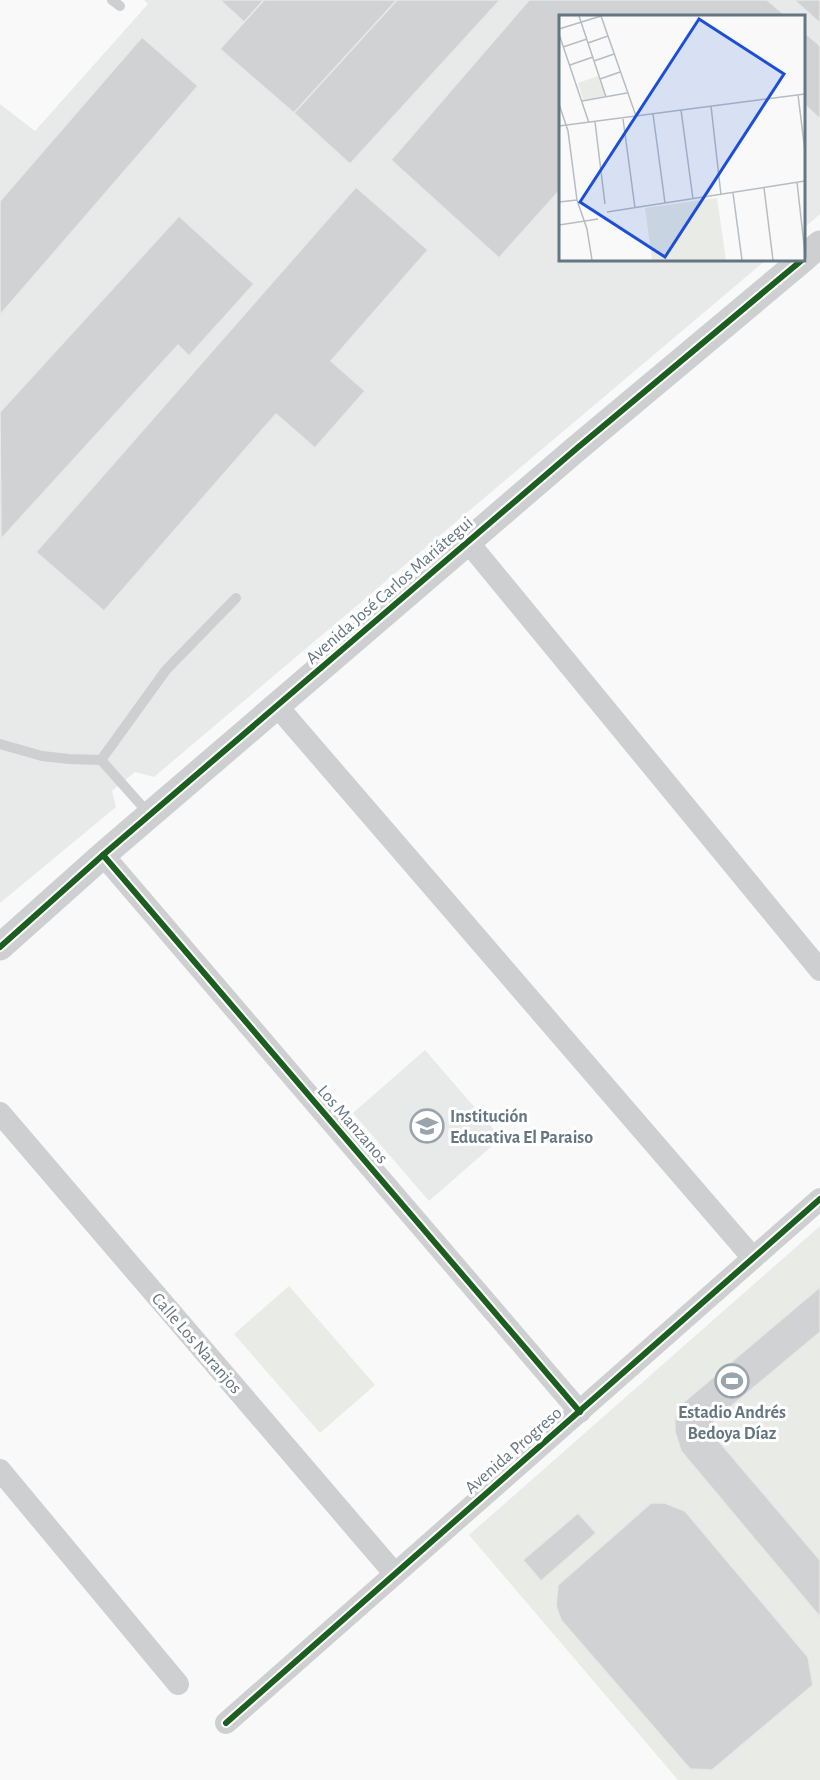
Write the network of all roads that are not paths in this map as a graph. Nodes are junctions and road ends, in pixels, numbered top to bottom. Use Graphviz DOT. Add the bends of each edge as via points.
graph roads {
  1 [pos="820,244"];
  2 [pos="805,257"];
  3 [pos="801,261"];
  4 [pos="468,542"];
  5 [pos="236,598"];
  6 [pos="277,706"];
  7 [pos="0,744"];
  8 [pos="101,760"];
  9 [pos="151,815"];
  10 [pos="103,855"];
  11 [pos="1,944"];
  12 [pos="820,970"];
  13 [pos="0,1113"];
  14 [pos="820,1198"];
  15 [pos="753,1258"];
  16 [pos="580,1412"];
  17 [pos="0,1470"];
  18 [pos="395,1574"];
  19 [pos="178,1684"];
  20 [pos="226,1723"];
  1 -- 2 [label="street, Avenida José Carlos Mariátegui"];
  3 -- 4 [label="street, Avenida José Carlos Mariátegui"];
  4 -- 6 [label="street, Avenida José Carlos Mariátegui"];
  4 -- 12 [label="street"];
  5 -- 8 [label="lane" via="166,670"];
  6 -- 9 [label="street, Avenida José Carlos Mariátegui"];
  6 -- 15 [label="street"];
  7 -- 8 [label="lane" via="42,756"];
  8 -- 9 [label="lane"];
  9 -- 10 [label="street, Avenida José Carlos Mariátegui"];
  10 -- 11 [label="street, Avenida José Carlos Mariátegui"];
  10 -- 16 [label="street, Los Manzanos"];
  13 -- 18 [label="street, Calle Los Naranjos"];
  14 -- 15 [label="street, Avenida Progreso"];
  15 -- 16 [label="street, Avenida Progreso"];
  16 -- 18 [label="street, Avenida Progreso"];
  17 -- 19 [label="street"];
  18 -- 20 [label="street, Avenida Progreso"];
}
